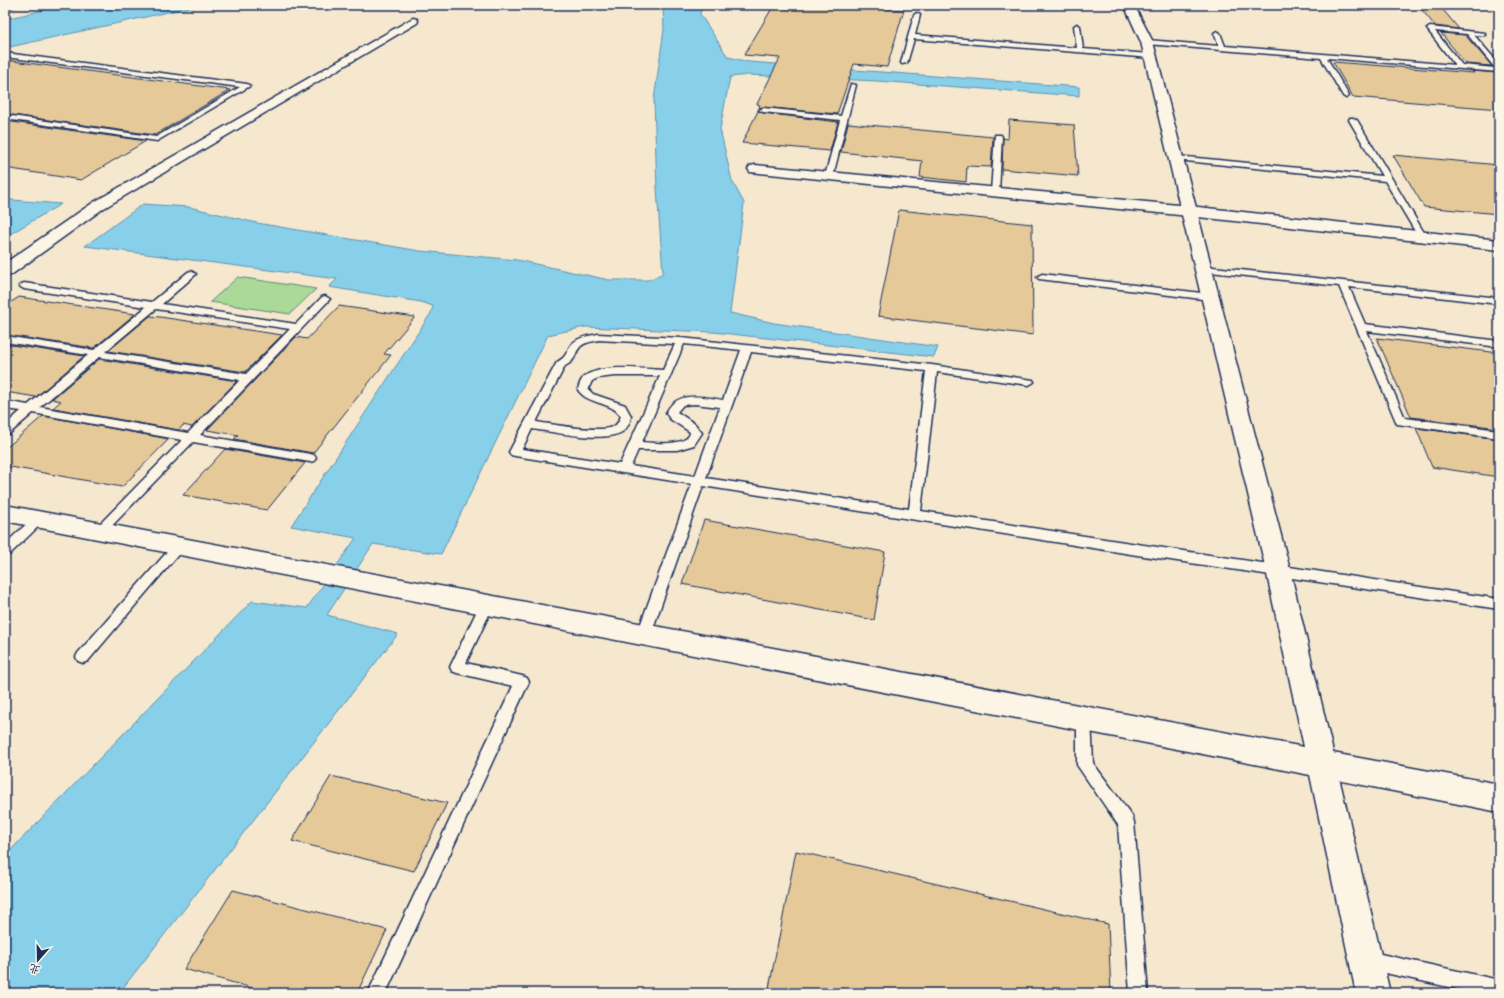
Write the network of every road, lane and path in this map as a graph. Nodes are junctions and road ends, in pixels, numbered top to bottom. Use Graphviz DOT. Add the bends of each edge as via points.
graph roads {
  1 [pos="13,5"];
  2 [pos="1129,5"];
  3 [pos="5,8"];
  4 [pos="917,15"];
  5 [pos="413,21"];
  6 [pos="1077,26"];
  7 [pos="1469,32"];
  8 [pos="1217,33"];
  9 [pos="1483,34"];
  10 [pos="911,38"];
  11 [pos="1223,48"];
  12 [pos="1149,49"];
  13 [pos="1080,50"];
  14 [pos="5,55"];
  15 [pos="1323,56"];
  16 [pos="904,63"];
  17 [pos="1460,67"];
  18 [pos="1499,69"];
  19 [pos="853,85"];
  20 [pos="1346,96"];
  21 [pos="763,110"];
  22 [pos="5,117"];
  23 [pos="845,118"];
  24 [pos="1353,120"];
  25 [pos="998,137"];
  26 [pos="1176,158"];
  27 [pos="755,168"];
  28 [pos="829,176"];
  29 [pos="1389,179"];
  30 [pos="995,192"];
  31 [pos="1189,211"];
  32 [pos="1422,236"];
  33 [pos="1499,245"];
  34 [pos="1204,269"];
  35 [pos="5,271"];
  36 [pos="191,274"];
  37 [pos="1042,276"];
  38 [pos="1343,284"];
  39 [pos="24,286"];
  40 [pos="1210,297"];
  41 [pos="325,299"];
  42 [pos="1499,302"];
  43 [pos="154,305"];
  44 [pos="298,327"];
  45 [pos="1362,328"];
  46 [pos="5,339"];
  47 [pos="682,341"];
  48 [pos="1499,344"];
  49 [pos="747,348"];
  50 [pos="97,353"];
  51 [pos="932,368"];
  52 [pos="667,373"];
  53 [pos="249,378"];
  54 [pos="1029,382"];
  55 [pos="727,404"];
  56 [pos="5,405"];
  57 [pos="30,410"];
  58 [pos="529,425"];
  59 [pos="5,431"];
  60 [pos="1499,434"];
  61 [pos="191,437"];
  62 [pos="634,446"];
  63 [pos="310,458"];
  64 [pos="624,469"];
  65 [pos="699,481"];
  66 [pos="5,513"];
  67 [pos="914,515"];
  68 [pos="39,519"];
  69 [pos="100,531"];
  70 [pos="179,546"];
  71 [pos="5,552"];
  72 [pos="1278,570"];
  73 [pos="487,604"];
  74 [pos="1499,604"];
  75 [pos="644,634"];
  76 [pos="83,657"];
  77 [pos="1084,718"];
  78 [pos="1322,764"];
  79 [pos="1499,798"];
  80 [pos="1366,960"];
  81 [pos="1499,989"];
  82 [pos="377,993"];
  83 [pos="1139,993"];
  84 [pos="1373,993"];
  1 -- 3 [label="lane"];
  2 -- 12 [label="street"];
  4 -- 10 [label="lane"];
  5 -- 35 [label="street" via="99,205"];
  6 -- 13 [label="lane"];
  7 -- 9 [label="lane"];
  7 -- 17 [label="lane" via="1430,29"];
  7 -- 18 [label="lane"];
  8 -- 11 [label="lane"];
  10 -- 13 [label="lane"];
  10 -- 16 [label="lane"];
  11 -- 12 [label="lane"];
  11 -- 15 [label="lane"];
  12 -- 13 [label="lane"];
  12 -- 26 [label="street"];
  14 -- 22 [label="lane" via="248,86 158,139"];
  15 -- 17 [label="lane"];
  15 -- 20 [label="lane"];
  17 -- 18 [label="lane"];
  19 -- 23 [label="lane"];
  21 -- 23 [label="lane"];
  23 -- 28 [label="lane"];
  24 -- 29 [label="lane"];
  25 -- 30 [label="lane"];
  26 -- 29 [label="lane"];
  26 -- 31 [label="street"];
  27 -- 28 [label="street"];
  28 -- 30 [label="street"];
  29 -- 32 [label="lane"];
  30 -- 31 [label="street"];
  31 -- 32 [label="street"];
  31 -- 34 [label="street"];
  32 -- 33 [label="street"];
  34 -- 38 [label="lane"];
  34 -- 40 [label="street"];
  36 -- 43 [label="lane"];
  37 -- 40 [label="lane"];
  38 -- 42 [label="lane"];
  38 -- 45 [label="lane"];
  39 -- 43 [label="lane"];
  40 -- 72 [label="street"];
  41 -- 44 [label="lane"];
  43 -- 44 [label="lane"];
  43 -- 50 [label="lane"];
  44 -- 53 [label="lane"];
  45 -- 48 [label="lane"];
  45 -- 60 [label="lane" via="1401,421"];
  46 -- 50 [label="lane"];
  47 -- 49 [label="lane"];
  47 -- 52 [label="lane"];
  47 -- 58 [label="lane" via="598,337 582,341 575,346 569,360 561,364"];
  49 -- 51 [label="lane"];
  49 -- 55 [label="lane"];
  50 -- 53 [label="lane"];
  50 -- 57 [label="lane"];
  51 -- 54 [label="lane"];
  51 -- 67 [label="lane"];
  52 -- 58 [label="lane" via="600,374 588,379 583,390 589,396 621,408 626,416 618,429 606,433 592,433"];
  52 -- 62 [label="lane"];
  53 -- 61 [label="lane"];
  55 -- 62 [label="lane" via="695,401 676,404 671,413 676,419 693,426 696,433 694,439 674,446"];
  55 -- 65 [label="lane"];
  56 -- 57 [label="lane"];
  57 -- 59 [label="lane"];
  57 -- 61 [label="lane"];
  58 -- 64 [label="lane" via="515,452"];
  61 -- 63 [label="lane"];
  61 -- 69 [label="lane"];
  62 -- 64 [label="lane"];
  64 -- 65 [label="lane"];
  65 -- 67 [label="lane"];
  65 -- 75 [label="lane"];
  66 -- 68 [label="street"];
  67 -- 72 [label="lane"];
  68 -- 69 [label="street"];
  68 -- 71 [label="lane"];
  69 -- 70 [label="street"];
  70 -- 73 [label="street"];
  70 -- 76 [label="lane"];
  72 -- 74 [label="lane"];
  72 -- 78 [label="street"];
  73 -- 75 [label="street"];
  73 -- 82 [label="lane" via="457,667 522,682"];
  75 -- 77 [label="street"];
  77 -- 78 [label="street"];
  77 -- 83 [label="lane" via="1085,765 1126,822"];
  78 -- 79 [label="street"];
  78 -- 80 [label="street"];
  80 -- 81 [label="lane"];
  80 -- 84 [label="street"];
}
